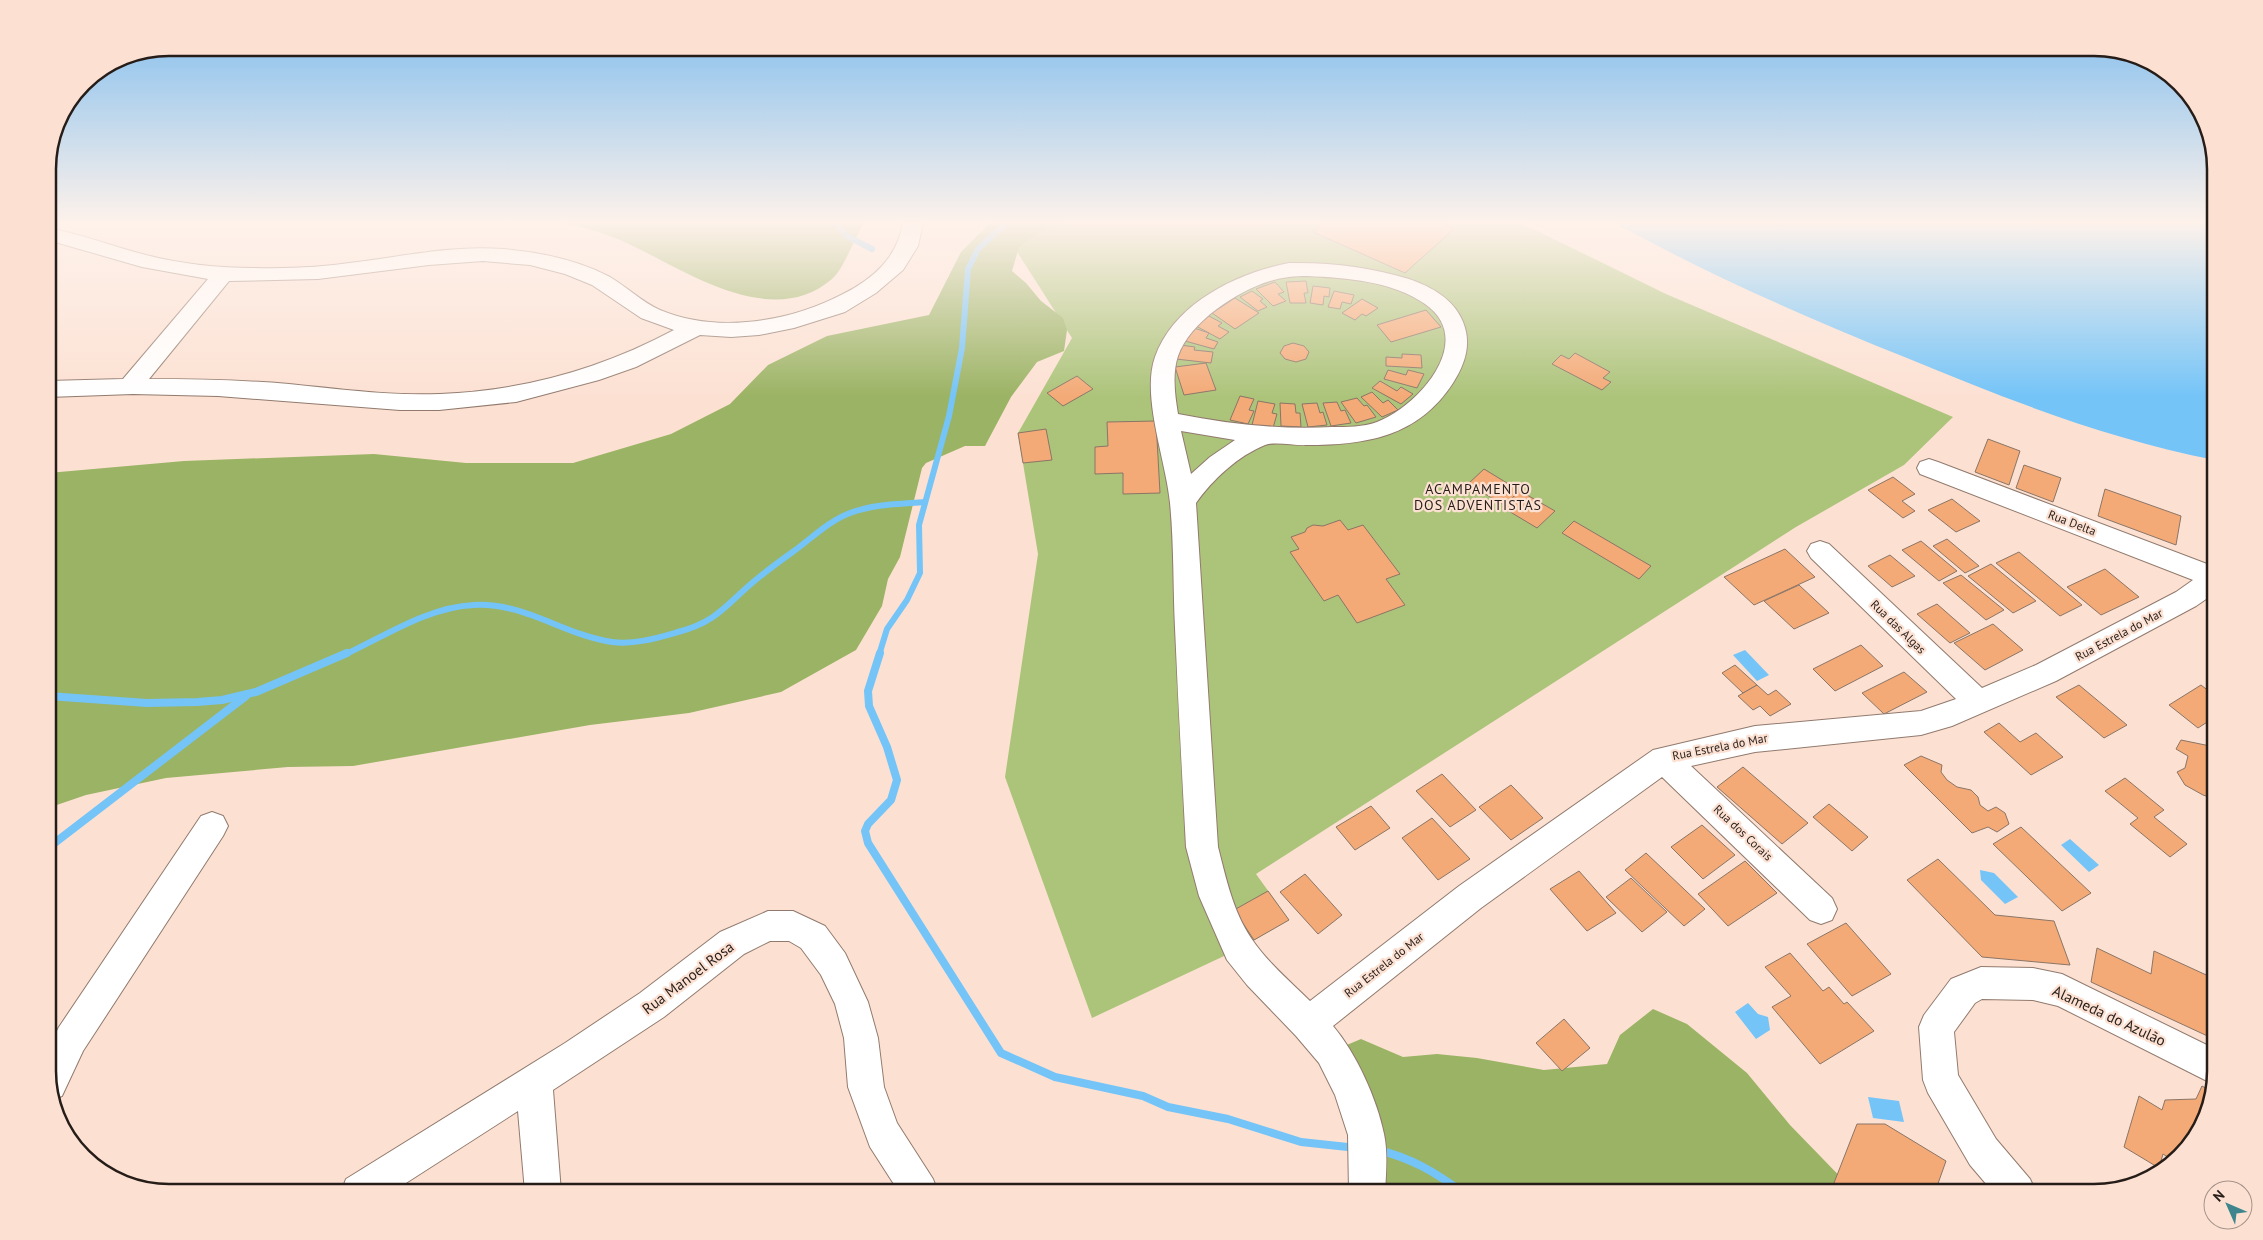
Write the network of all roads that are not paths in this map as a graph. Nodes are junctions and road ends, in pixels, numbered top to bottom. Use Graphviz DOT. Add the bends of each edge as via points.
graph roads {
  1 [pos="217,281"];
  2 [pos="598,281"];
  3 [pos="879,281"];
  4 [pos="1251,281"];
  5 [pos="1392,281"];
  6 [pos="697,327"];
  7 [pos="130,386"];
  8 [pos="56,389"];
  9 [pos="1169,420"];
  10 [pos="1264,436"];
  11 [pos="1929,468"];
  12 [pos="1182,501"];
  13 [pos="1820,551"];
  14 [pos="2207,575"];
  15 [pos="2207,584"];
  16 [pos="1977,702"];
  17 [pos="1664,759"];
  18 [pos="212,826"];
  19 [pos="1821,909"];
  20 [pos="1308,1024"];
  21 [pos="2207,1062"];
  22 [pos="56,1069"];
  23 [pos="534,1081"];
  24 [pos="372,1184"];
  25 [pos="542,1184"];
  26 [pos="915,1184"];
  27 [pos="1367,1184"];
  28 [pos="2011,1184"];
  1 -- 7 [label="street"];
  2 -- 6 [label="street" via="644,312"];
  3 -- 6 [label="street" via="837,307 799,320 758,328"];
  4 -- 9 [label="street" via="1228,291 1203,308 1166,357 1163,386"];
  5 -- 10 [label="street" via="1420,292 1446,309 1456,330 1456,355 1443,383 1418,408 1387,427 1350,435"];
  6 -- 7 [label="street" via="616,367 550,386 483,398 399,402 275,391"];
  7 -- 8 [label="street"];
  9 -- 10 [label="street"];
  9 -- 12 [label="street"];
  10 -- 12 [label="street" via="1216,463"];
  11 -- 14 [label="street, Rua Delta"];
  12 -- 20 [label="street" via="1202,847 1215,896 1239,949"];
  13 -- 16 [label="street, Rua das Algas"];
  15 -- 16 [label="street, Rua Estrela do Mar" via="2186,599 2055,668"];
  16 -- 17 [label="street, Rua Estrela do Mar" via="1922,723 1755,739"];
  17 -- 19 [label="street, Rua dos Corais"];
  17 -- 20 [label="street, Rua Estrela do Mar" via="1470,897"];
  18 -- 22 [label="street" via="71,1039"];
  20 -- 27 [label="street" via="1331,1051 1351,1089 1366,1135"];
  21 -- 28 [label="street, Alameda do Azulão" via="2062,990 2033,984 1981,983 1964,991 1936,1027 1941,1080 1983,1152"];
  23 -- 24 [label="street, Rua Manoel Rosa"];
  23 -- 25 [label="street"];
  23 -- 26 [label="street, Rua Manoel Rosa" via="652,1005 732,943 768,926 793,926 813,937 834,964 848,994 861,1038 866,1087 884,1134"];
}
